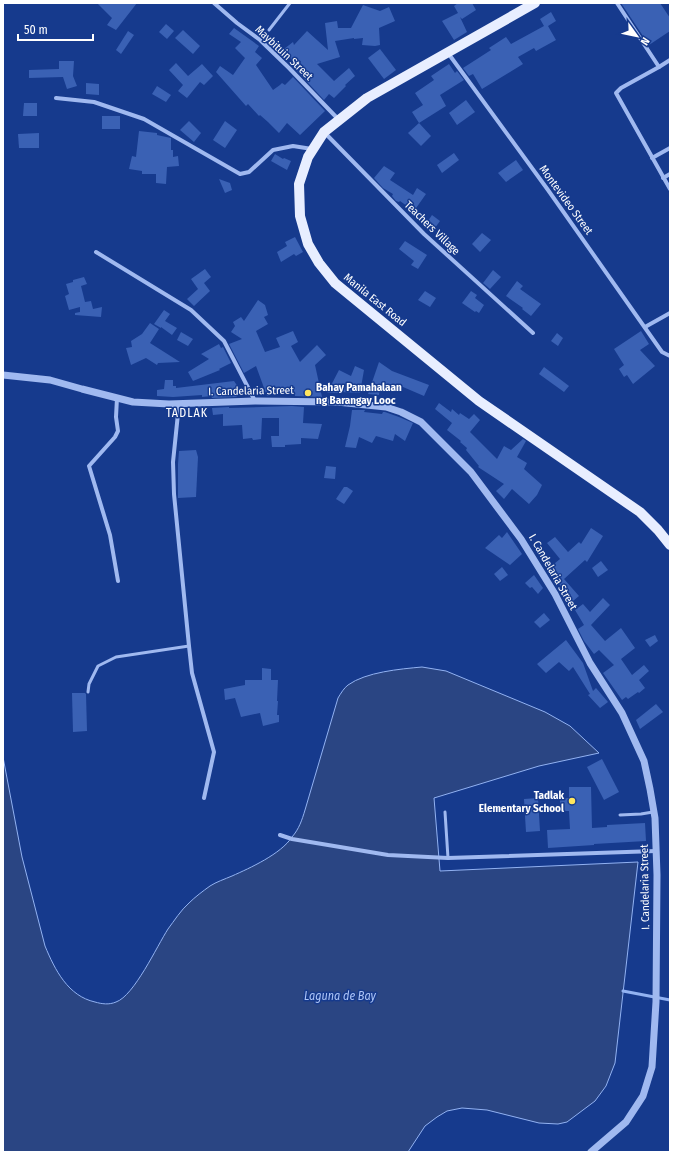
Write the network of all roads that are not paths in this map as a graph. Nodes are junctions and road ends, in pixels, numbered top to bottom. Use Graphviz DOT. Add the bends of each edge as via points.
graph roads {
  1 [pos="214,3"];
  2 [pos="290,3"];
  3 [pos="535,3"];
  4 [pos="617,3"];
  5 [pos="269,30"];
  6 [pos="448,53"];
  7 [pos="670,60"];
  8 [pos="660,68"];
  9 [pos="56,98"];
  10 [pos="339,120"];
  11 [pos="324,132"];
  12 [pos="670,148"];
  13 [pos="313,149"];
  14 [pos="652,158"];
  15 [pos="670,174"];
  16 [pos="663,178"];
  17 [pos="670,189"];
  18 [pos="96,252"];
  19 [pos="670,314"];
  20 [pos="645,327"];
  21 [pos="533,333"];
  22 [pos="670,356"];
  23 [pos="3,375"];
  24 [pos="117,398"];
  25 [pos="255,401"];
  26 [pos="179,404"];
  27 [pos="670,545"];
  28 [pos="118,581"];
  29 [pos="189,646"];
  30 [pos="88,692"];
  31 [pos="204,798"];
  32 [pos="445,812"];
  33 [pos="653,812"];
  34 [pos="620,816"];
  35 [pos="280,835"];
  36 [pos="656,851"];
  37 [pos="448,858"];
  38 [pos="591,1152"];
  1 -- 10 [label="street, Maybituin Street" via="264,44"];
  2 -- 5 [label="lane"];
  3 -- 6 [label="main road, Manila East Road"];
  4 -- 8 [label="street"];
  6 -- 10 [label="main road, Manila East Road" via="367,98"];
  6 -- 20 [label="street, Montevideo Street"];
  7 -- 8 [label="street"];
  8 -- 14 [label="street" via="616,92"];
  9 -- 13 [label="street" via="94,102 144,119 240,174 249,172 273,150 293,146"];
  10 -- 11 [label="main road, Manila East Road"];
  11 -- 13 [label="main road, Manila East Road"];
  11 -- 21 [label="street, Teachers Village" via="424,234"];
  12 -- 14 [label="street"];
  13 -- 27 [label="main road, Manila East Road" via="300,184 300,216 308,244 335,283 479,401 640,512"];
  14 -- 16 [label="street"];
  15 -- 16 [label="street"];
  16 -- 17 [label="street"];
  18 -- 25 [label="street" via="191,310 224,341"];
  19 -- 20 [label="street"];
  20 -- 22 [label="street, Montevideo Street" via="662,352"];
  23 -- 24 [label="street, I. Candelaria Street" via="50,380"];
  24 -- 26 [label="street, I. Candelaria Street" via="133,402"];
  24 -- 28 [label="street" via="118,431 89,466 110,536"];
  25 -- 26 [label="street, I. Candelaria Street"];
  25 -- 33 [label="street, I. Candelaria Street" via="337,402 386,407 421,422 442,442 471,472 521,539 555,594 590,663 622,713 644,761"];
  26 -- 29 [label="street" via="173,462 174,494"];
  29 -- 30 [label="lane" via="116,657 98,666"];
  29 -- 31 [label="street" via="192,673 214,752"];
  32 -- 37 [label="lane"];
  33 -- 34 [label="lane"];
  33 -- 36 [label="street, I. Candelaria Street"];
  35 -- 37 [label="street" via="388,855"];
  36 -- 37 [label="street"];
  36 -- 38 [label="street, I. Candelaria Street" via="656,1002 652,1067 643,1096 626,1122"];
}
